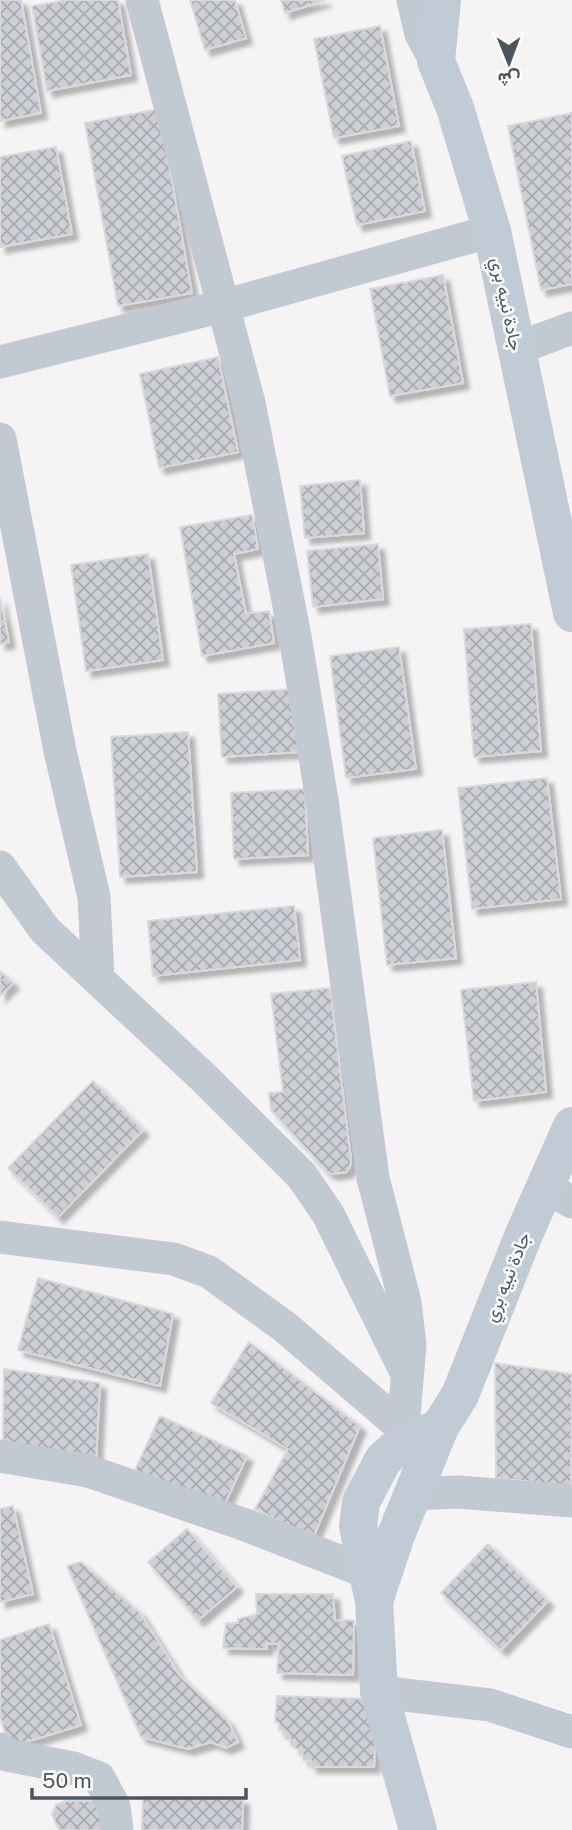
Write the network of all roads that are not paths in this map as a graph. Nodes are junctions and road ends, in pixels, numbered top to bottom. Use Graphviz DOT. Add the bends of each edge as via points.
graph roads {
  1 [pos="142,0"];
  2 [pos="413,0"];
  3 [pos="442,0"];
  4 [pos="436,61"];
  5 [pos="492,231"];
  6 [pos="223,306"];
  7 [pos="572,328"];
  8 [pos="516,349"];
  9 [pos="0,362"];
  10 [pos="0,439"];
  11 [pos="572,613"];
  12 [pos="0,867"];
  13 [pos="98,978"];
  14 [pos="572,1126"];
  15 [pos="559,1195"];
  16 [pos="0,1237"];
  17 [pos="408,1376"];
  18 [pos="419,1432"];
  19 [pos="0,1456"];
  20 [pos="412,1494"];
  21 [pos="572,1501"];
  22 [pos="370,1586"];
  23 [pos="379,1692"];
  24 [pos="572,1732"];
  25 [pos="0,1749"];
  26 [pos="117,1830"];
  27 [pos="418,1830"];
  1 -- 6 [label="street"];
  2 -- 4 [label="street" via="421,34"];
  3 -- 4 [label="street, جادة نبيه بري"];
  4 -- 5 [label="street, جادة نبيه بري"];
  5 -- 6 [label="street"];
  5 -- 8 [label="street, جادة نبيه بري"];
  6 -- 9 [label="street"];
  6 -- 17 [label="street" via="249,403 295,636 373,1178 405,1302"];
  7 -- 8 [label="street"];
  8 -- 11 [label="street, جادة نبيه بري"];
  10 -- 13 [label="street" via="60,751 94,897"];
  12 -- 13 [label="street" via="45,930"];
  13 -- 17 [label="street" via="302,1176 328,1214"];
  14 -- 15 [label="street, جادة نبيه بري"];
  15 -- 18 [label="street, جادة نبيه بري" via="524,1234 460,1395"];
  16 -- 18 [label="street" via="174,1259 209,1272"];
  17 -- 18 [label="street"];
  18 -- 20 [label="street, جادة نبيه بري"];
  18 -- 22 [label="street, جادة نبيه بري" via="383,1460 361,1502 358,1525"];
  19 -- 22 [label="street" via="88,1471 243,1524"];
  20 -- 21 [label="street" via="458,1492"];
  20 -- 22 [label="street, جادة نبيه بري"];
  22 -- 23 [label="street, جادة نبيه بري"];
  23 -- 24 [label="street" via="490,1705"];
  23 -- 27 [label="street, جادة نبيه بري"];
  25 -- 26 [label="street" via="7,1755 99,1778 114,1805"];
}
